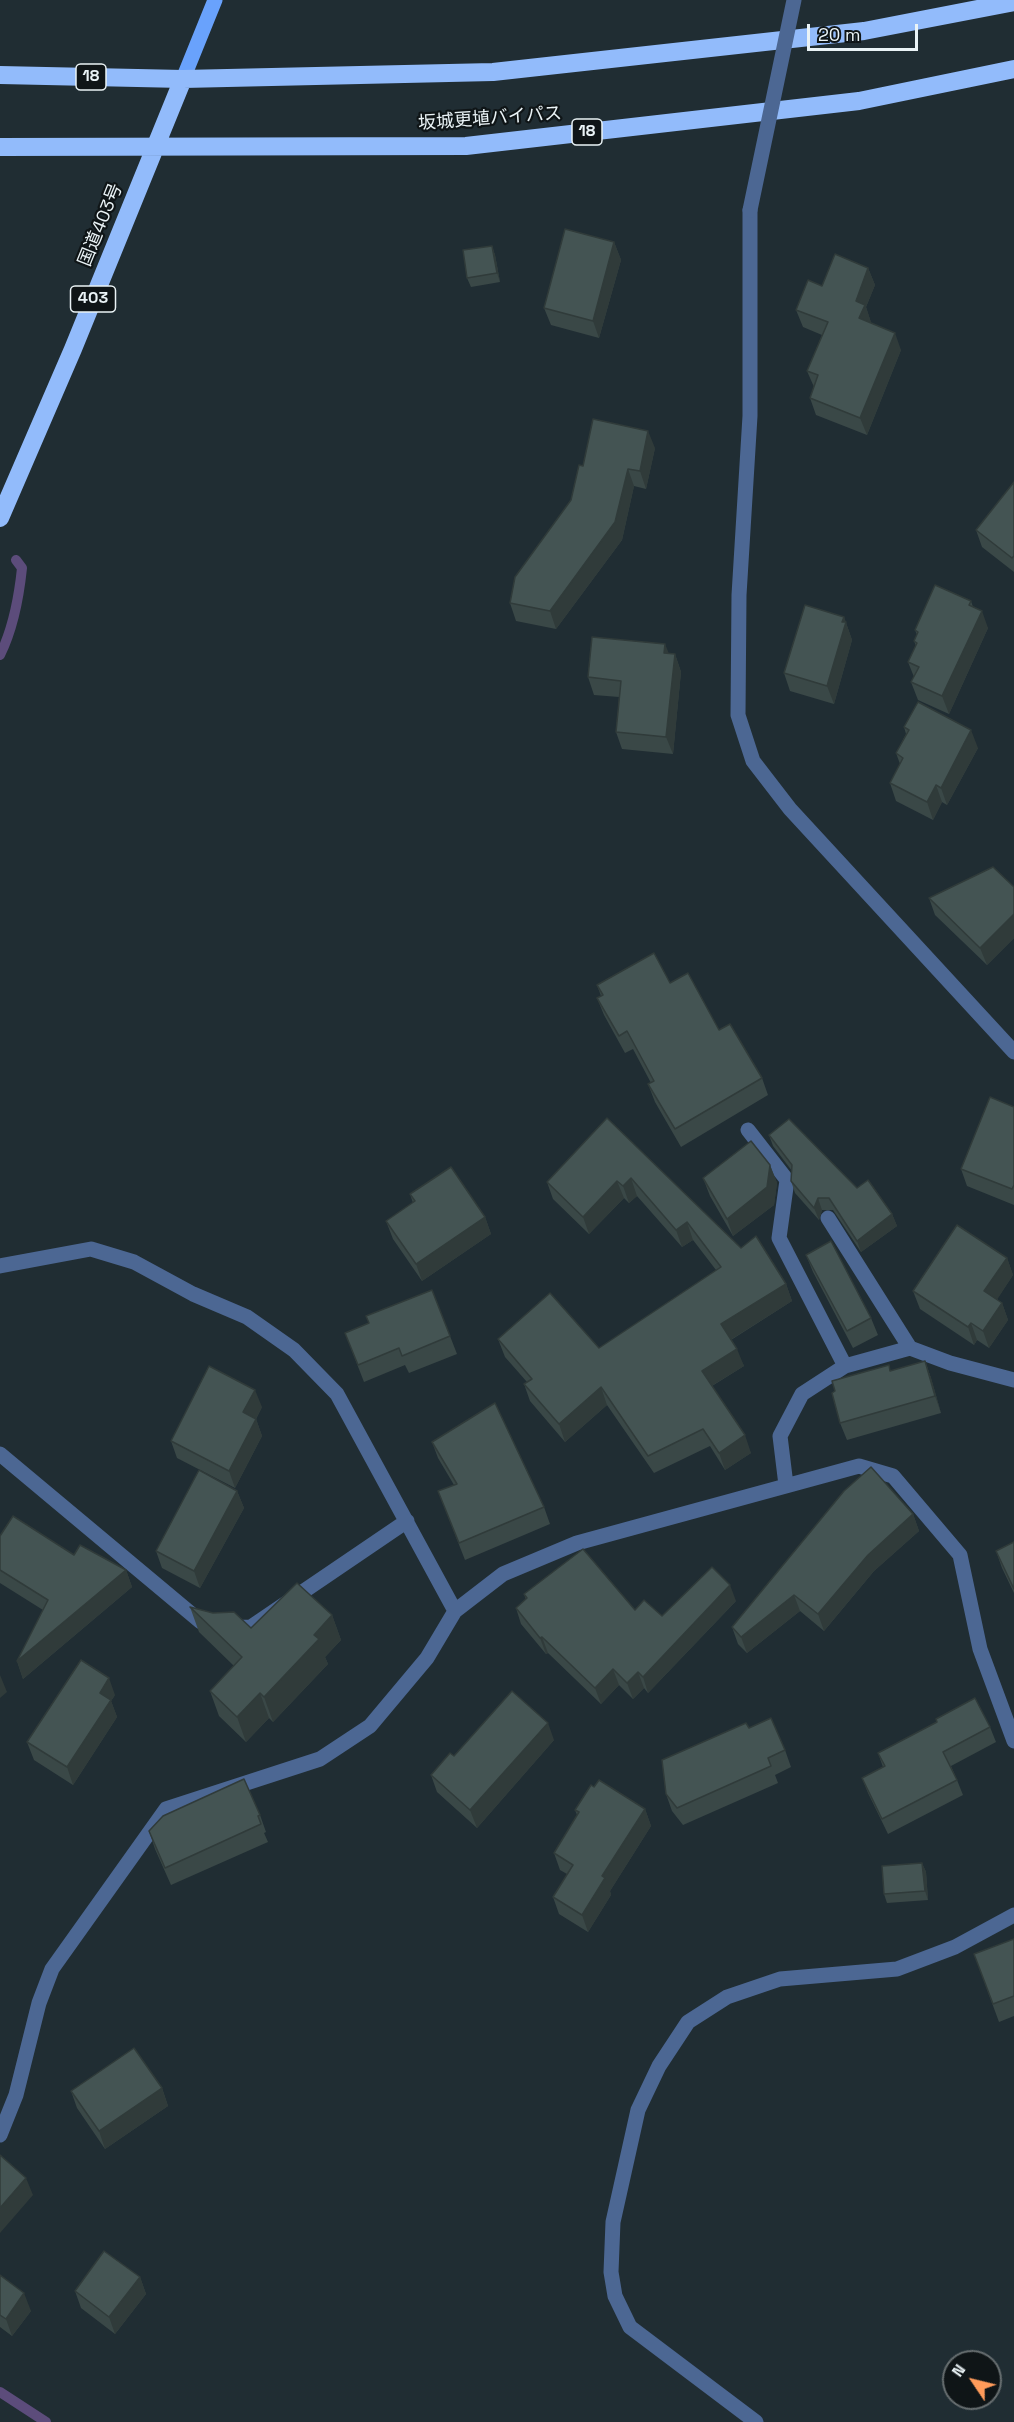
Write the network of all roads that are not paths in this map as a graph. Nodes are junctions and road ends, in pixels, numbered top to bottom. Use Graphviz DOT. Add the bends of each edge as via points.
graph roads {
  1 [pos="215,0"];
  2 [pos="794,0"];
  3 [pos="1014,2"];
  4 [pos="1014,69"];
  5 [pos="0,75"];
  6 [pos="183,79"];
  7 [pos="0,147"];
  8 [pos="155,147"];
  9 [pos="0,518"];
  10 [pos="1014,1052"];
  11 [pos="748,1130"];
  12 [pos="828,1218"];
  13 [pos="0,1266"];
  14 [pos="910,1348"];
  15 [pos="845,1366"];
  16 [pos="1014,1380"];
  17 [pos="0,1454"];
  18 [pos="786,1485"];
  19 [pos="407,1521"];
  20 [pos="455,1611"];
  21 [pos="1014,1741"];
  22 [pos="1014,1915"];
  23 [pos="0,2135"];
  24 [pos="756,2422"];
  1 -- 6 [label="main road"];
  2 -- 10 [label="street, bridge" via="750,210 750,416 739,596 738,715 753,761 790,809"];
  3 -- 6 [label="highway, 18" via="864,31 493,72"];
  4 -- 8 [label="highway, 坂城更埴バイパス / 18" via="860,101 466,146"];
  5 -- 6 [label="highway, 18"];
  6 -- 8 [label="highway, 国道403号 / 403"];
  7 -- 8 [label="highway, 坂城更埴バイパス / 18"];
  8 -- 9 [label="highway, 国道403号 / 403"];
  11 -- 15 [label="street" via="787,1180 779,1238"];
  12 -- 14 [label="street"];
  13 -- 19 [label="street" via="91,1249 134,1262 246,1317 294,1350 337,1394"];
  14 -- 15 [label="street"];
  14 -- 16 [label="street"];
  15 -- 18 [label="street" via="802,1394 780,1436"];
  17 -- 19 [label="street" via="201,1622 222,1628 251,1627"];
  18 -- 20 [label="street" via="578,1543 503,1574"];
  18 -- 21 [label="street" via="859,1466 894,1476 960,1555 980,1649"];
  19 -- 20 [label="street"];
  20 -- 23 [label="street" via="427,1658 370,1726 320,1759 166,1809 52,1969 39,2003 16,2095"];
  22 -- 24 [label="street" via="955,1947 897,1969 780,1979 727,1997 688,2022 659,2066 638,2110 613,2222 611,2272 615,2296 630,2327"];
}
